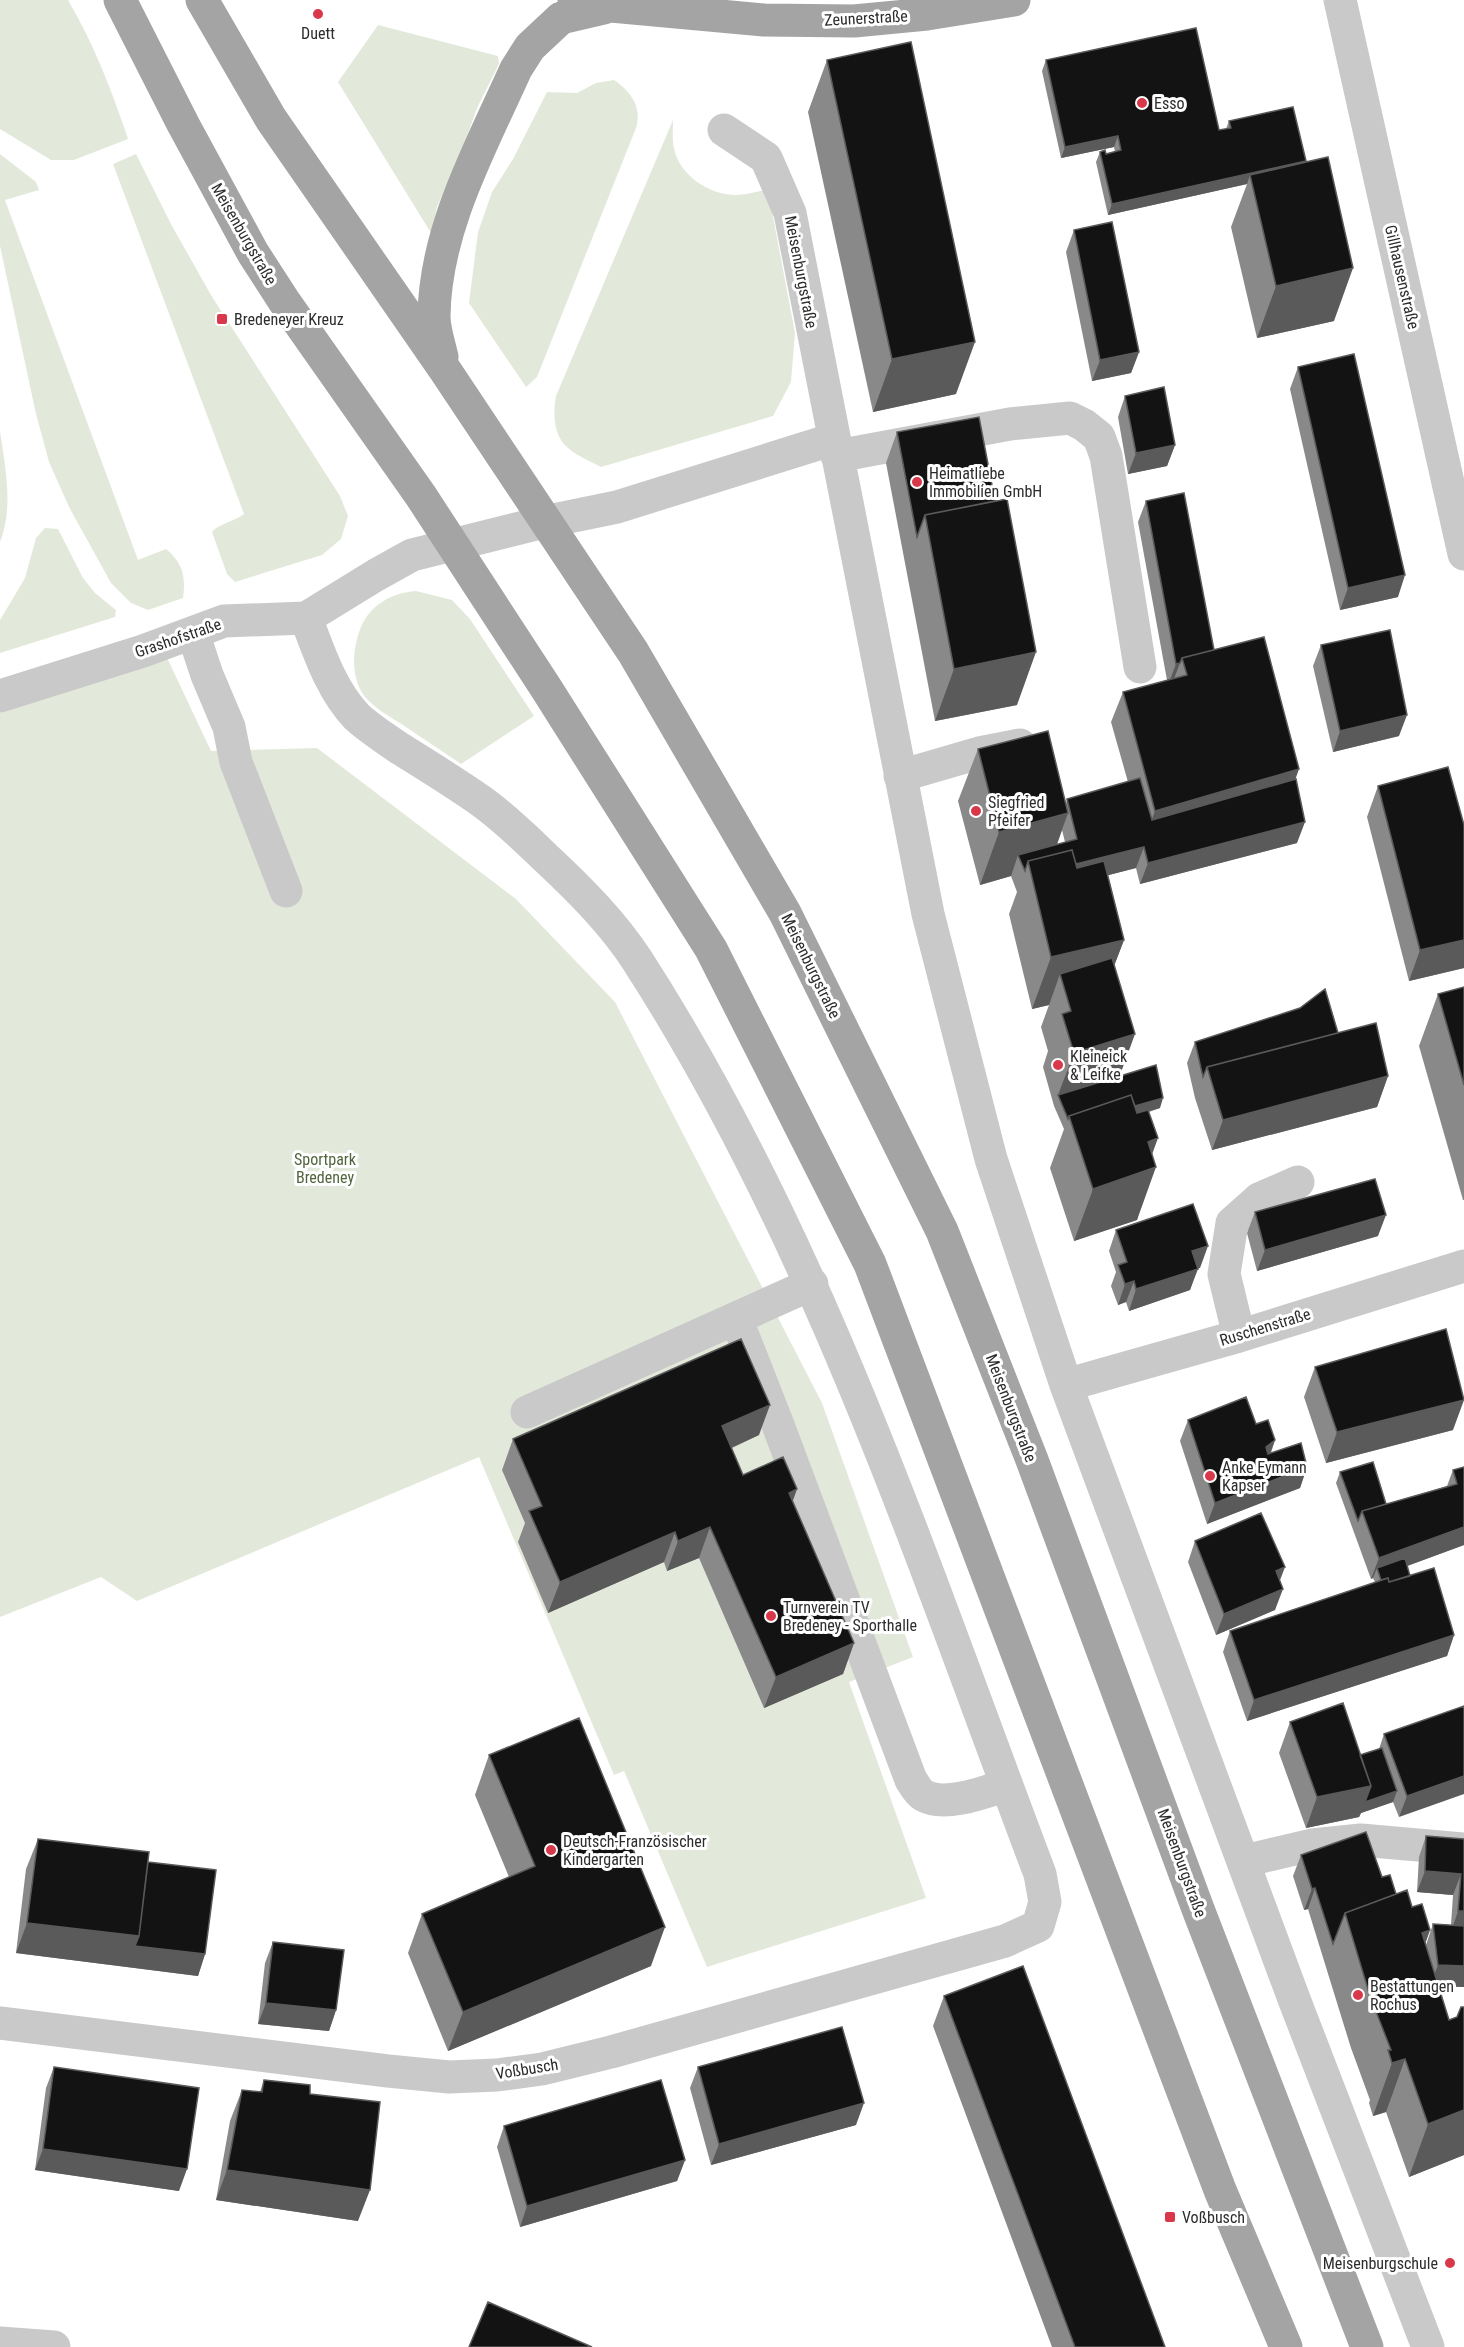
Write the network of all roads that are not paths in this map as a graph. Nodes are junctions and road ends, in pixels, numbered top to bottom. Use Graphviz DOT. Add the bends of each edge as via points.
graph roads {
  1 [pos="120,0"];
  2 [pos="202,0"];
  3 [pos="574,0"];
  4 [pos="1014,0"];
  5 [pos="1340,0"];
  6 [pos="611,6"];
  7 [pos="724,130"];
  8 [pos="445,370"];
  9 [pos="835,447"];
  10 [pos="544,522"];
  11 [pos="451,544"];
  12 [pos="1464,554"];
  13 [pos="306,618"];
  14 [pos="193,633"];
  15 [pos="1140,667"];
  16 [pos="0,696"];
  17 [pos="1052,756"];
  18 [pos="900,776"];
  19 [pos="286,891"];
  20 [pos="1298,1182"];
  21 [pos="1464,1266"];
  22 [pos="812,1284"];
  23 [pos="736,1318"];
  24 [pos="1239,1336"];
  25 [pos="1066,1385"];
  26 [pos="527,1412"];
  27 [pos="1006,1785"];
  28 [pos="1464,1849"];
  29 [pos="1244,1861"];
  30 [pos="0,2024"];
  31 [pos="0,2343"];
  32 [pos="54,2347"];
  33 [pos="1286,2347"];
  34 [pos="1367,2347"];
  35 [pos="1428,2347"];
  1 -- 11 [label="main road, Meisenburgstraße" via="253,253"];
  2 -- 8 [label="main road, Meisenburgstraße" via="271,119"];
  3 -- 6 [label="main road"];
  4 -- 6 [label="main road, Zeunerstraße" via="854,21 764,20"];
  5 -- 12 [label="street, Gillhausenstraße"];
  6 -- 8 [label="main road" via="561,18 530,47 516,69 450,223 437,276 434,319"];
  7 -- 9 [label="street, Meisenburgstraße" via="766,158 790,213"];
  8 -- 10 [label="main road, Meisenburgstraße"];
  9 -- 10 [label="street" via="617,507"];
  9 -- 15 [label="street" via="1070,418 1084,425 1099,437 1106,456"];
  9 -- 18 [label="street, Meisenburgstraße"];
  10 -- 11 [label="street"];
  10 -- 34 [label="main road, Meisenburgstraße" via="633,652 785,913 942,1231"];
  11 -- 13 [label="street, Grashofstraße" via="412,555"];
  11 -- 33 [label="main road, Meisenburgstraße" via="711,949 870,1264 1220,2190"];
  13 -- 14 [label="street, Grashofstraße" via="224,621"];
  13 -- 22 [label="street" via="321,659 357,716 483,803 527,840 596,909 635,956 705,1071"];
  14 -- 16 [label="street, Grashofstraße"];
  14 -- 19 [label="street" via="229,727 236,762"];
  17 -- 18 [label="street" via="1035,746 1015,745"];
  18 -- 25 [label="street, Meisenburgstraße" via="928,914 991,1159"];
  20 -- 24 [label="street" via="1259,1199 1232,1223 1224,1274"];
  21 -- 24 [label="street, Ruschenstraße"];
  22 -- 23 [label="street"];
  22 -- 27 [label="street" via="872,1424"];
  23 -- 26 [label="street"];
  23 -- 27 [label="street" via="911,1780 922,1795 945,1800 975,1796"];
  24 -- 25 [label="street, Ruschenstraße"];
  25 -- 29 [label="street, Meisenburgstraße"];
  27 -- 30 [label="street, Voßbusch" via="1040,1874 1045,1902 1038,1926 1005,1941 542,2069 449,2077 388,2072"];
  28 -- 29 [label="street" via="1361,1840 1312,1845"];
  29 -- 35 [label="street, Meisenburgstraße"];
  31 -- 32 [label="street"];
}
